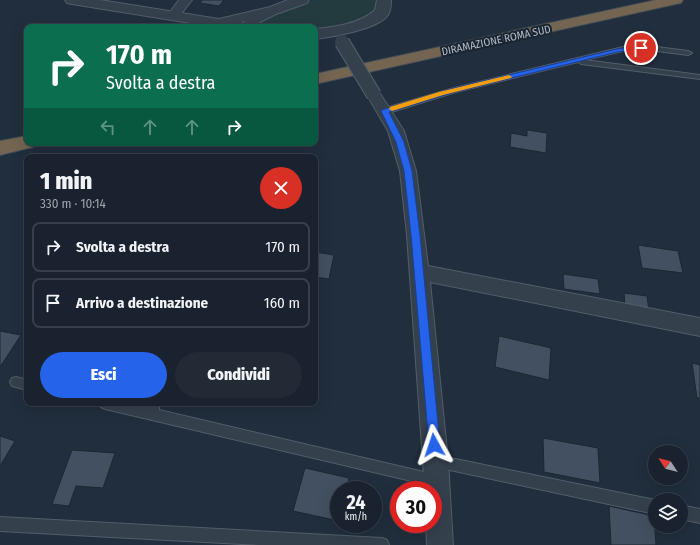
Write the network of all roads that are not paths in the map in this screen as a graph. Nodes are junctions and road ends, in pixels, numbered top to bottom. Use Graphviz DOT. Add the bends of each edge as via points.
graph roads {
  1 [pos="72,0"];
  2 [pos="186,0"];
  3 [pos="302,0"];
  4 [pos="384,0"];
  5 [pos="631,0"];
  6 [pos="676,0"];
  7 [pos="274,10"];
  8 [pos="173,16"];
  9 [pos="208,21"];
  10 [pos="226,24"];
  11 [pos="249,24"];
  12 [pos="318,34"];
  13 [pos="338,36"];
  14 [pos="688,53"];
  15 [pos="575,61"];
  16 [pos="318,67"];
  17 [pos="700,77"];
  18 [pos="318,78"];
  19 [pos="379,103"];
  20 [pos="24,130"];
  21 [pos="0,135"];
  22 [pos="24,143"];
  23 [pos="0,148"];
  24 [pos="419,272"];
  25 [pos="700,327"];
  26 [pos="129,406"];
  27 [pos="153,409"];
  28 [pos="436,461"];
  29 [pos="437,481"];
  30 [pos="648,506"];
  31 [pos="688,513"];
  32 [pos="700,516"];
  33 [pos="0,524"];
  34 [pos="439,533"];
  35 [pos="382,545"];
  36 [pos="440,545"];
  1 -- 8 [label="street"];
  2 -- 8 [label="street"];
  3 -- 7 [label="street"];
  4 -- 13 [label="street" via="383,10 375,18"];
  5 -- 16 [label="highway, DIRAMAZIONE ROMA SUD"];
  6 -- 18 [label="highway, DIRAMAZIONE ROMA SUD"];
  7 -- 9 [label="street" via="232,20"];
  7 -- 11 [label="street"];
  8 -- 9 [label="street"];
  9 -- 10 [label="street"];
  12 -- 13 [label="street"];
  13 -- 19 [label="street, bridge"];
  14 -- 15 [label="lane" via="628,48"];
  15 -- 17 [label="lane"];
  15 -- 19 [label="lane" via="454,90"];
  19 -- 24 [label="street" via="398,136 406,163"];
  20 -- 21 [label="highway"];
  22 -- 23 [label="highway"];
  24 -- 25 [label="street"];
  24 -- 28 [label="street"];
  26 -- 27 [label="lane"];
  27 -- 29 [label="lane"];
  28 -- 29 [label="street"];
  28 -- 30 [label="lane"];
  31 -- 32 [label="lane"];
  33 -- 35 [label="lane"];
  34 -- 36 [label="street"];
}
